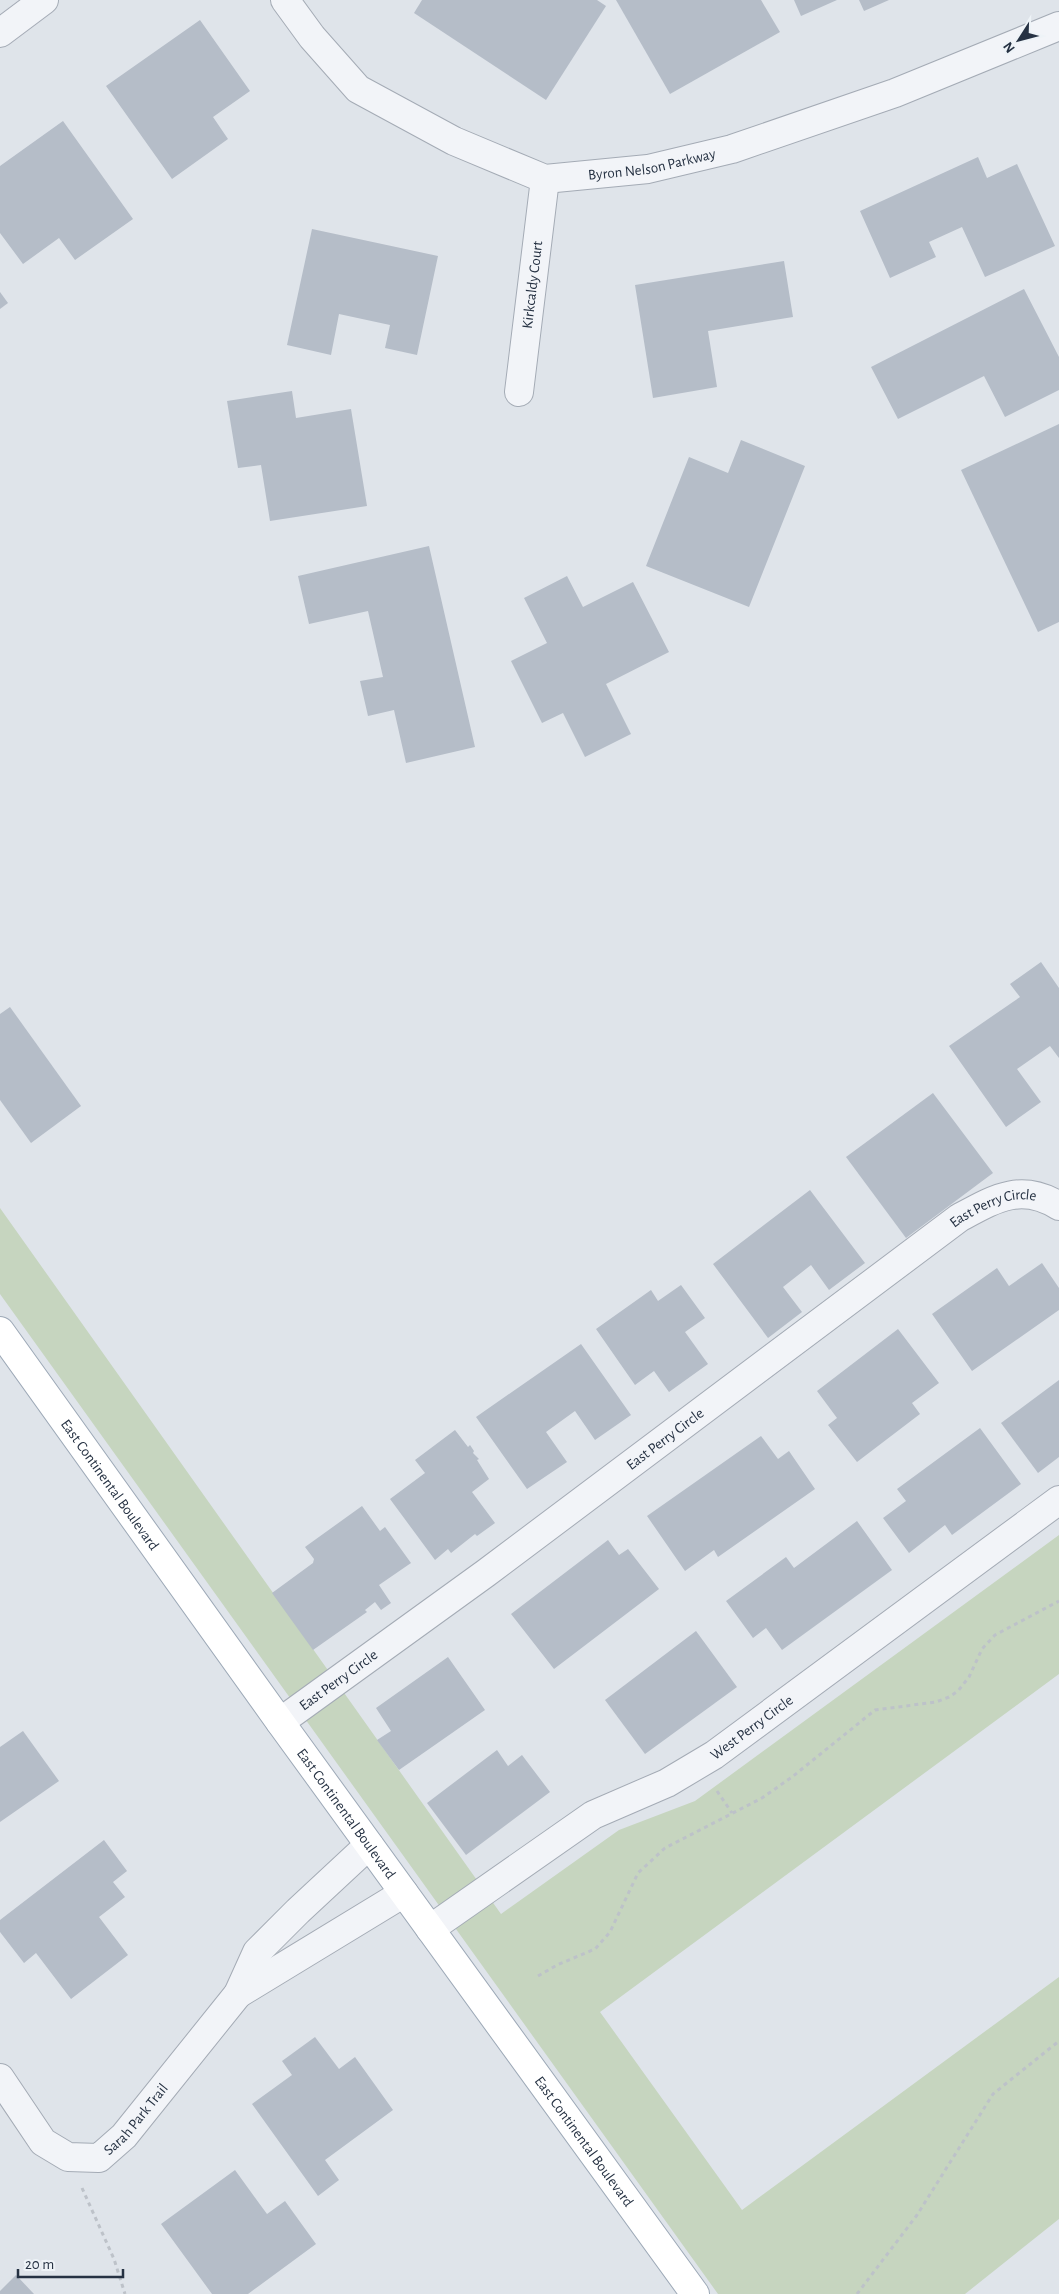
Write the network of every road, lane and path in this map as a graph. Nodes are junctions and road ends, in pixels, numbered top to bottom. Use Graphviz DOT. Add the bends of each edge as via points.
graph roads {
  1 [pos="44,0"];
  2 [pos="285,0"];
  3 [pos="0,34"];
  4 [pos="1056,35"];
  5 [pos="546,178"];
  6 [pos="519,392"];
  7 [pos="1059,1206"];
  8 [pos="0,1330"];
  9 [pos="1059,1500"];
  10 [pos="1059,1602"];
  11 [pos="280,1722"];
  12 [pos="369,1845"];
  13 [pos="404,1893"];
  14 [pos="430,1929"];
  15 [pos="538,1976"];
  16 [pos="238,1994"];
  17 [pos="1059,2041"];
  18 [pos="0,2078"];
  19 [pos="68,2157"];
  20 [pos="125,2294"];
  21 [pos="695,2294"];
  22 [pos="857,2294"];
  1 -- 3 [label="street"];
  2 -- 5 [label="street, Byron Nelson Parkway" via="312,37 358,89 454,141"];
  4 -- 5 [label="street, Byron Nelson Parkway" via="732,149 648,169"];
  5 -- 6 [label="street, Kirkcaldy Court"];
  7 -- 11 [label="street, East Perry Circle" via="1046,1198 1015,1193 996,1198 959,1218 486,1573"];
  8 -- 11 [label="main road, East Continental Boulevard"];
  9 -- 14 [label="street, West Perry Circle" via="714,1755 666,1783 593,1816"];
  10 -- 15 [label="path" via="995,1635 982,1649 969,1677 949,1697 936,1702 876,1710 770,1793 665,1848 638,1873 610,1932 595,1949"];
  11 -- 12 [label="main road, East Continental Boulevard"];
  12 -- 13 [label="main road, East Continental Boulevard"];
  12 -- 16 [label="street, Sarah Park Trail" via="257,1952"];
  13 -- 14 [label="main road, East Continental Boulevard"];
  13 -- 16 [label="street, Sarah Park Trail"];
  14 -- 21 [label="main road, East Continental Boulevard"];
  16 -- 19 [label="street, Sarah Park Trail" via="124,2136 99,2158"];
  17 -- 22 [label="path" via="994,2094 917,2215"];
  18 -- 19 [label="street, Sarah Park Trail" via="43,2142"];
  19 -- 20 [label="path" via="114,2260"];
}
